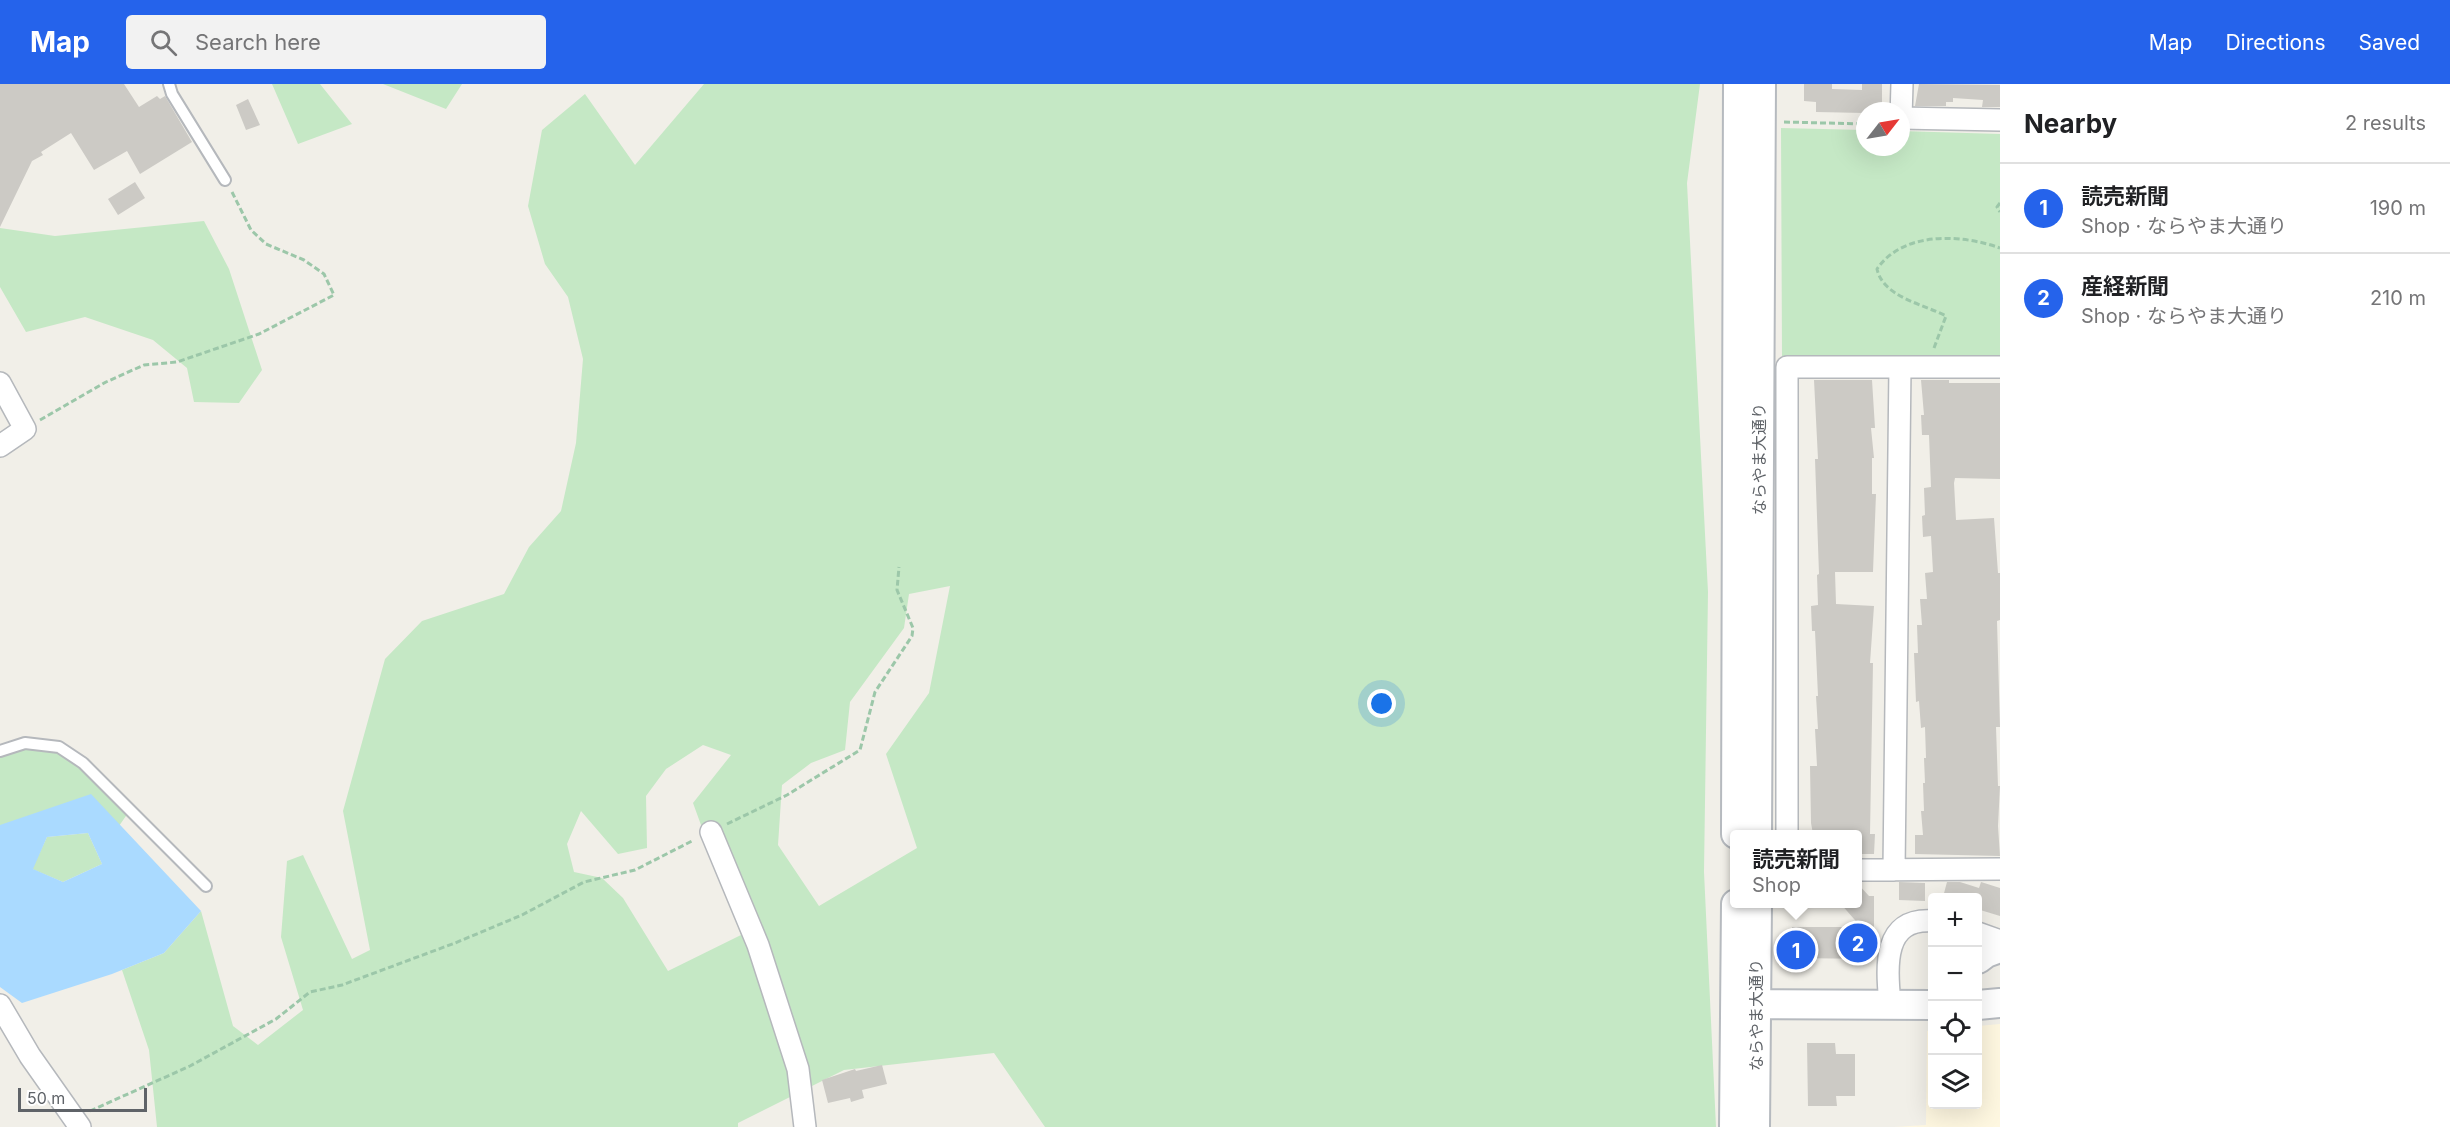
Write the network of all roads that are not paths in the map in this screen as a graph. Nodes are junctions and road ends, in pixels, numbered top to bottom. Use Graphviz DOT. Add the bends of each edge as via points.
graph roads {
  1 [pos="169,84"];
  2 [pos="1738,84"];
  3 [pos="1761,84"];
  4 [pos="1902,84"];
  5 [pos="2000,120"];
  6 [pos="225,180"];
  7 [pos="1900,367"];
  8 [pos="2000,367"];
  9 [pos="0,382"];
  10 [pos="0,446"];
  11 [pos="0,751"];
  12 [pos="1736,830"];
  13 [pos="1757,830"];
  14 [pos="1787,830"];
  15 [pos="711,832"];
  16 [pos="2000,869"];
  17 [pos="1862,870"];
  18 [pos="1894,870"];
  19 [pos="206,886"];
  20 [pos="1736,908"];
  21 [pos="1756,908"];
  22 [pos="1928,921"];
  23 [pos="1982,935"];
  24 [pos="2000,941"];
  25 [pos="2000,948"];
  26 [pos="1982,956"];
  27 [pos="2000,1003"];
  28 [pos="1746,1004"];
  29 [pos="0,1005"];
  30 [pos="1890,1005"];
  31 [pos="1928,1005"];
  32 [pos="1982,1005"];
  33 [pos="77,1122"];
  34 [pos="805,1127"];
  35 [pos="1734,1127"];
  36 [pos="1755,1127"];
  1 -- 6 [label="lane"];
  2 -- 12 [label="street, ならやま大通り"];
  3 -- 13 [label="street, ならやま大通り"];
  4 -- 5 [label="street" via="1901,118"];
  7 -- 8 [label="street"];
  7 -- 14 [label="street" via="1787,367"];
  7 -- 18 [label="street"];
  9 -- 10 [label="street" via="25,429"];
  11 -- 19 [label="lane" via="25,742 59,747 83,763"];
  15 -- 34 [label="street" via="758,945 798,1069"];
  16 -- 18 [label="street"];
  17 -- 18 [label="street"];
  20 -- 28 [label="street, ならやま大通り"];
  21 -- 28 [label="street, ならやま大通り"];
  22 -- 30 [label="street" via="1914,922 1893,941 1889,952"];
  23 -- 24 [label="street"];
  25 -- 26 [label="street"];
  27 -- 32 [label="street"];
  28 -- 30 [label="street"];
  28 -- 35 [label="street, ならやま大通り"];
  28 -- 36 [label="street, ならやま大通り"];
  29 -- 33 [label="street"];
  30 -- 31 [label="street"];
}
